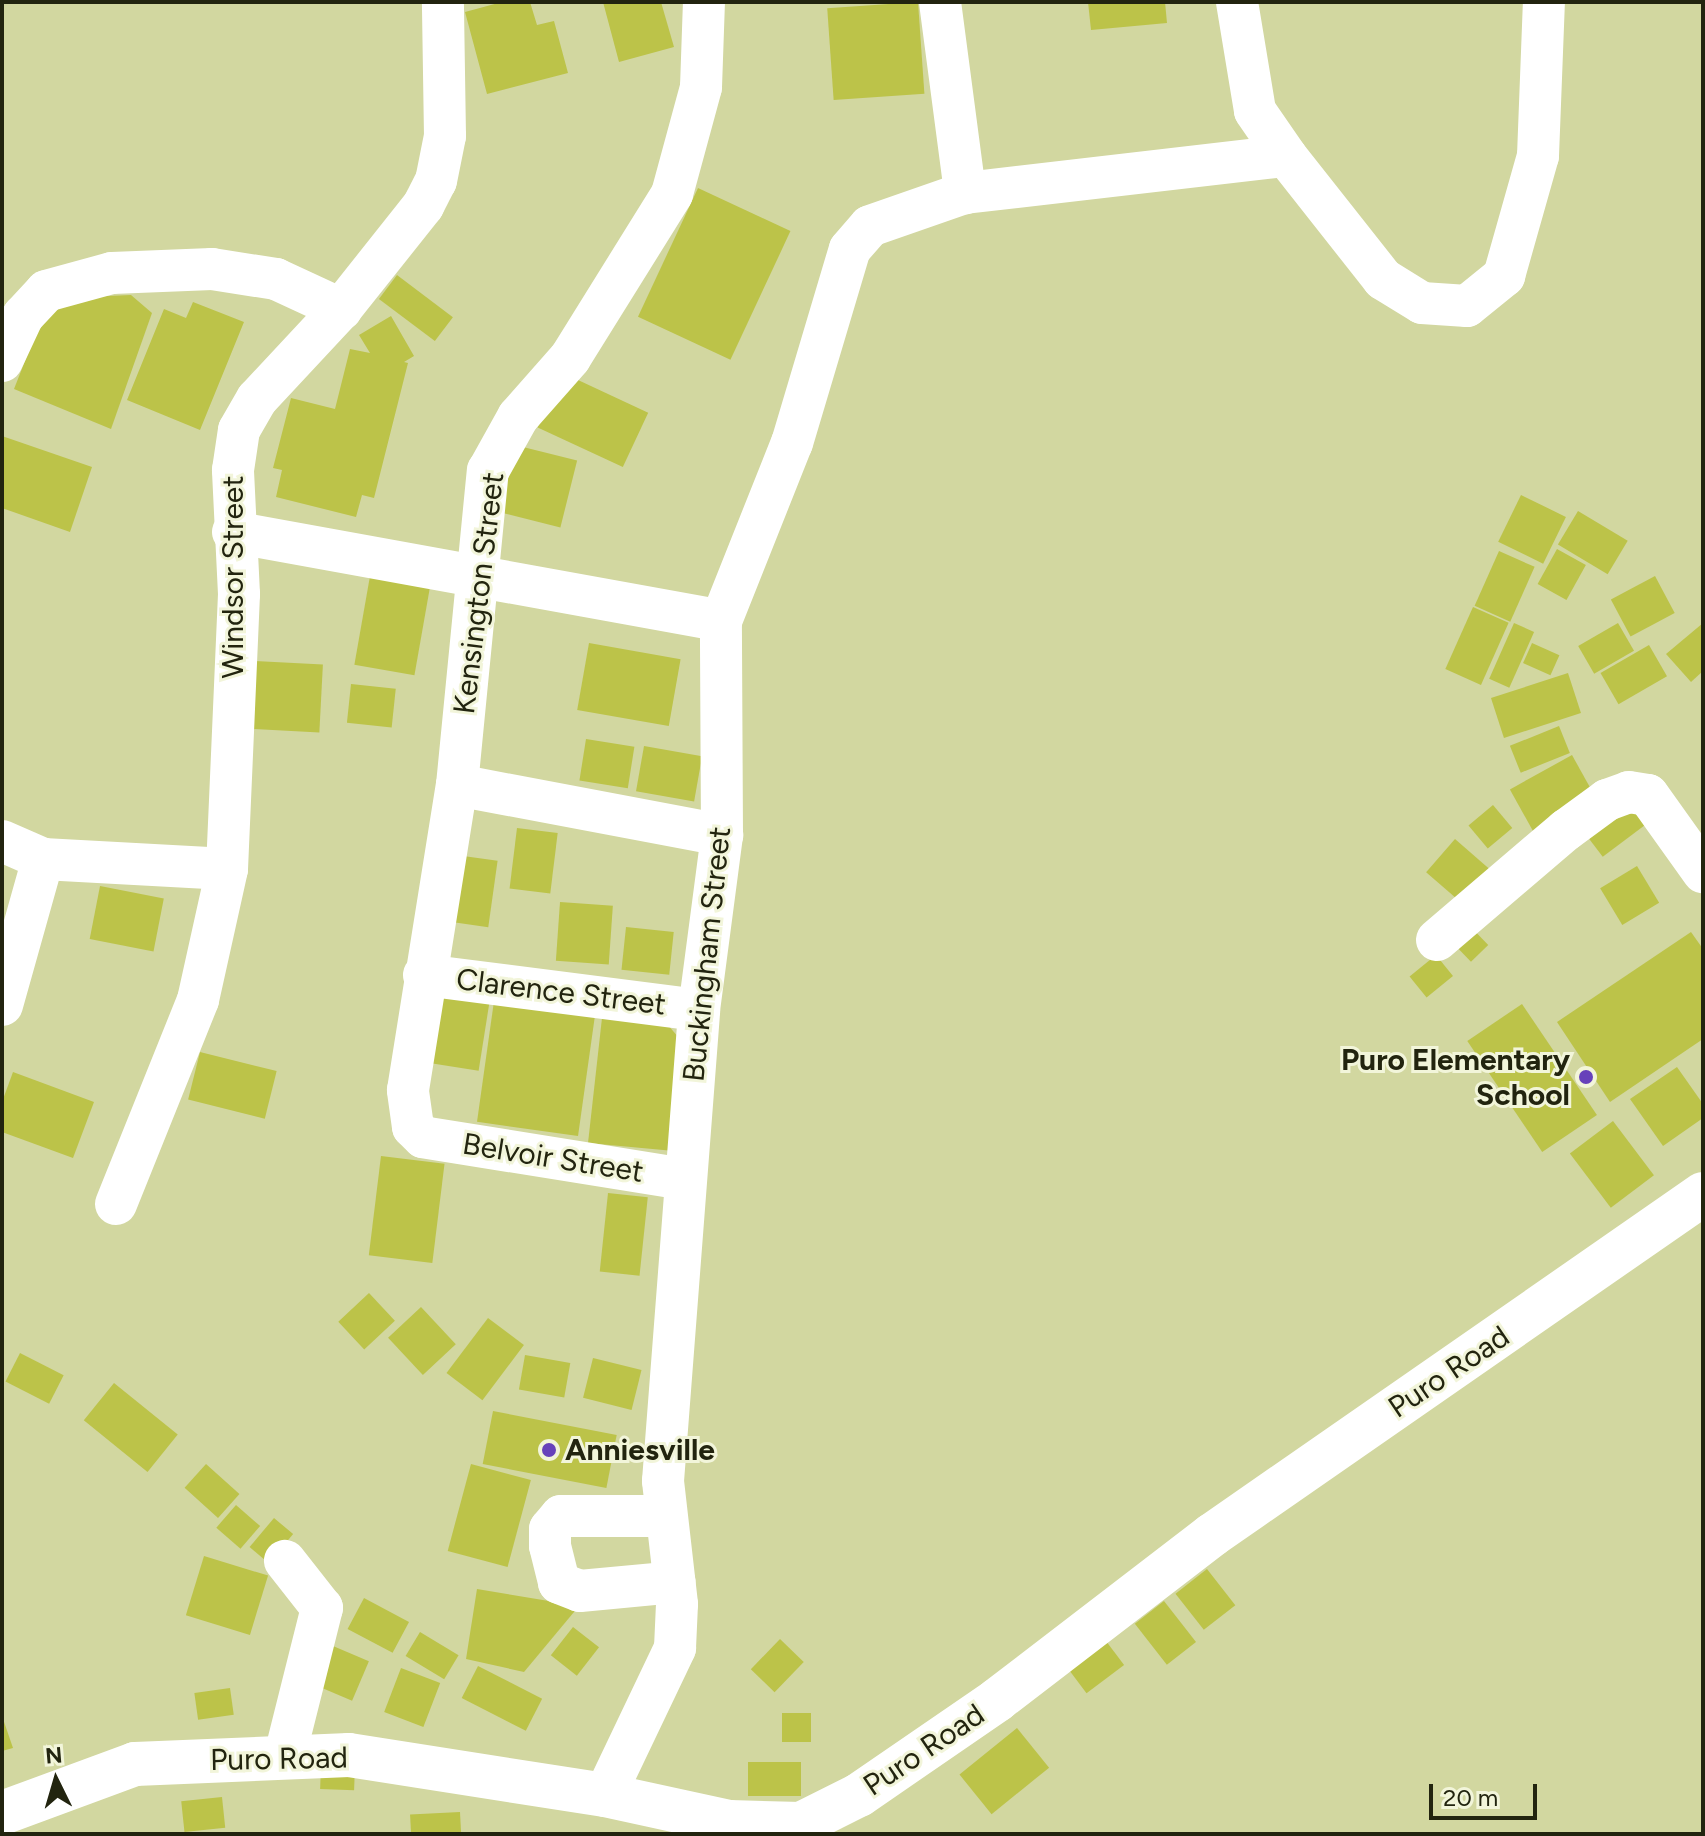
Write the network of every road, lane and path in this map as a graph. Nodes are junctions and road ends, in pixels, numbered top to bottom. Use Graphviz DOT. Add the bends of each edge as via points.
graph roads {
  1 [pos="443,2"];
  2 [pos="704,2"];
  3 [pos="940,2"];
  4 [pos="1237,2"];
  5 [pos="1544,2"];
  6 [pos="1286,156"];
  7 [pos="965,193"];
  8 [pos="341,309"];
  9 [pos="2,361"];
  10 [pos="233,532"];
  11 [pos="479,576"];
  12 [pos="721,621"];
  13 [pos="457,785"];
  14 [pos="722,835"];
  15 [pos="2,841"];
  16 [pos="43,859"];
  17 [pos="227,869"];
  18 [pos="1703,872"];
  19 [pos="1437,940"];
  20 [pos="424,975"];
  21 [pos="2,1005"];
  22 [pos="699,1010"];
  23 [pos="423,1137"];
  24 [pos="684,1179"];
  25 [pos="1703,1194"];
  26 [pos="116,1204"];
  27 [pos="665,1516"];
  28 [pos="285,1561"];
  29 [pos="675,1582"];
  30 [pos="285,1755"];
  31 [pos="605,1795"];
  32 [pos="2,1813"];
  1 -- 8 [label="street, Windsor Street" via="445,136 436,181 423,206"];
  2 -- 11 [label="street, Kensington Street" via="701,87 672,194 570,358 518,417 488,471"];
  3 -- 7 [label="street"];
  4 -- 6 [label="street" via="1255,111"];
  5 -- 6 [label="street" via="1538,156 1504,276 1467,306 1422,303 1383,279"];
  6 -- 7 [label="street, Buckingham Street"];
  7 -- 12 [label="street, Buckingham Street" via="870,226 850,249 792,443"];
  8 -- 9 [label="street" via="263,277 212,269 112,273 46,291 23,316"];
  8 -- 10 [label="street, Windsor Street" via="257,399 239,430"];
  10 -- 11 [label="street"];
  10 -- 17 [label="street, Windsor Street" via="239,594"];
  11 -- 12 [label="street"];
  11 -- 13 [label="street, Kensington Street"];
  12 -- 14 [label="street, Buckingham Street"];
  13 -- 14 [label="street"];
  13 -- 20 [label="street, Kensington Street"];
  14 -- 22 [label="street, Buckingham Street"];
  15 -- 16 [label="street"];
  16 -- 17 [label="street"];
  16 -- 21 [label="street"];
  17 -- 26 [label="street, Windsor Street" via="198,1000"];
  18 -- 19 [label="street" via="1648,795 1629,792 1607,800 1566,830"];
  20 -- 22 [label="street, Clarence Street"];
  20 -- 23 [label="street, Kensington Street" via="408,1090 413,1127"];
  22 -- 24 [label="street, Buckingham Street"];
  23 -- 24 [label="street, Belvoir Street"];
  24 -- 27 [label="street, Buckingham Street"];
  25 -- 31 [label="street, Puro Road" via="1212,1535 997,1700 859,1795 801,1824 729,1822"];
  27 -- 29 [label="street, Buckingham Street"];
  27 -- 29 [label="street" via="561,1516 550,1529 550,1546 559,1583 580,1591"];
  28 -- 30 [label="street" via="322,1608"];
  29 -- 31 [label="street, Buckingham Street" via="675,1648"];
  30 -- 31 [label="street, Puro Road" via="349,1755"];
  30 -- 32 [label="street, Puro Road" via="135,1764"];
}
